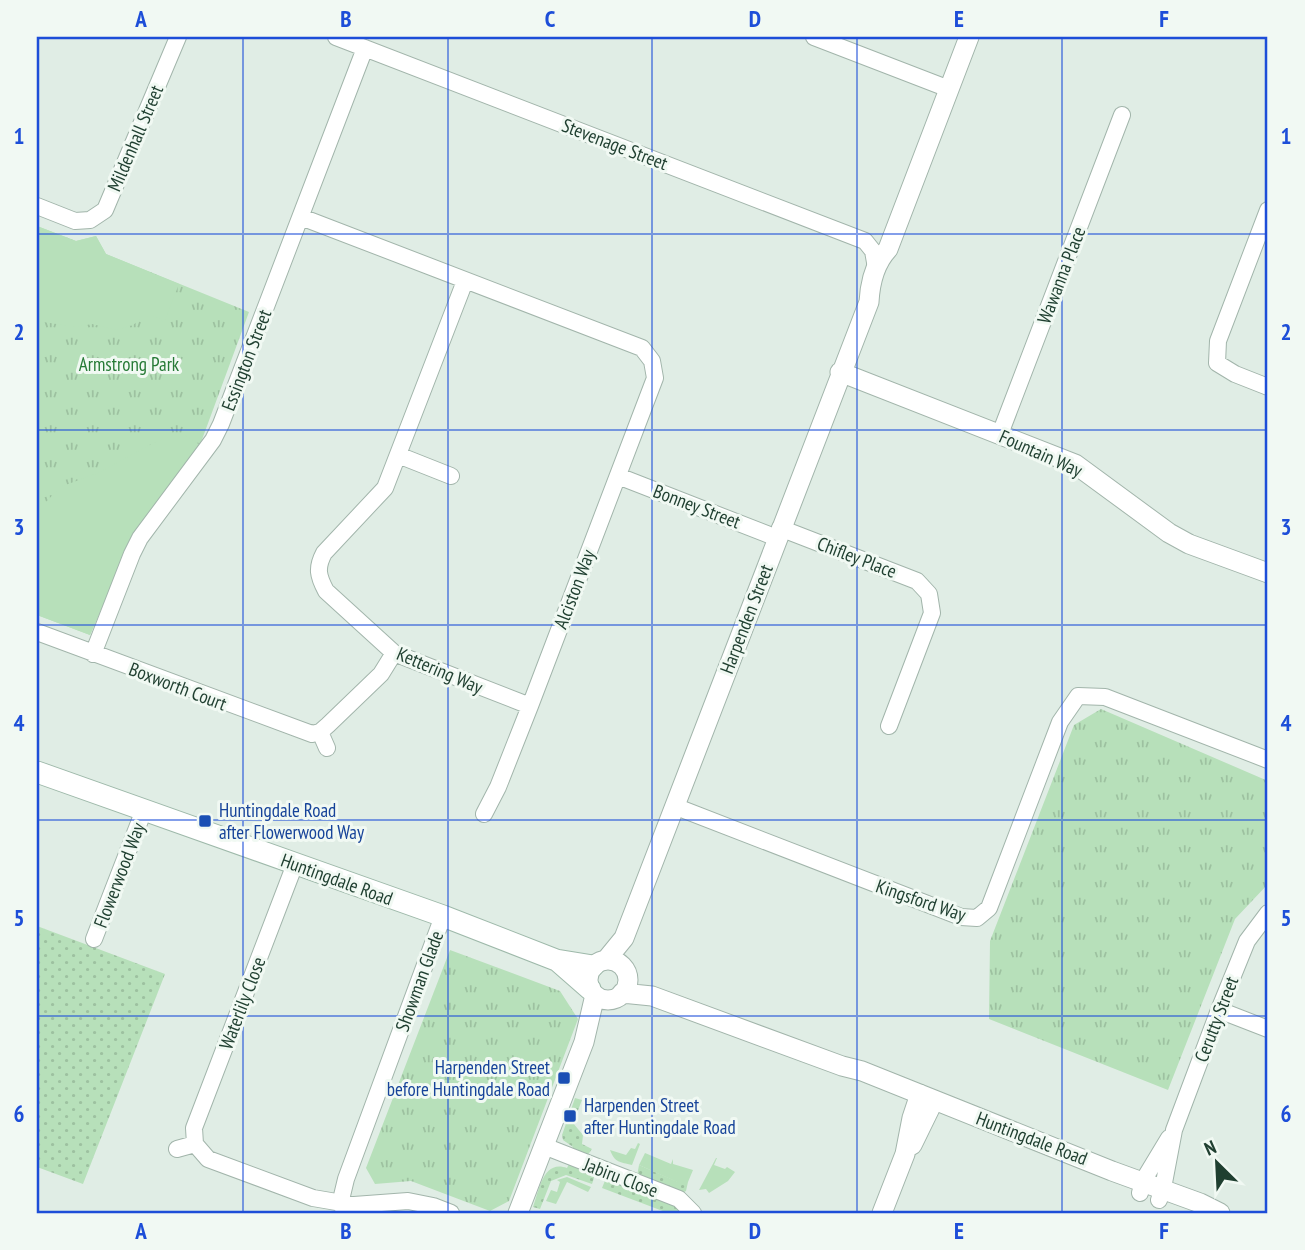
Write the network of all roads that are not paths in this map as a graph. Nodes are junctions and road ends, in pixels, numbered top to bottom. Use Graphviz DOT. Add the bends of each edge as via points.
graph roads {
  1 [pos="178,37"];
  2 [pos="336,37"];
  3 [pos="814,37"];
  4 [pos="969,37"];
  5 [pos="365,48"];
  6 [pos="949,89"];
  7 [pos="1122,115"];
  8 [pos="37,206"];
  9 [pos="1268,210"];
  10 [pos="301,217"];
  11 [pos="888,249"];
  12 [pos="876,268"];
  13 [pos="465,281"];
  14 [pos="869,302"];
  15 [pos="840,372"];
  16 [pos="1268,387"];
  17 [pos="1000,434"];
  18 [pos="398,454"];
  19 [pos="451,476"];
  20 [pos="618,476"];
  21 [pos="779,533"];
  22 [pos="1268,573"];
  23 [pos="37,632"];
  24 [pos="394,653"];
  25 [pos="93,654"];
  26 [pos="530,706"];
  27 [pos="889,726"];
  28 [pos="320,732"];
  29 [pos="327,748"];
  30 [pos="1268,760"];
  31 [pos="37,772"];
  32 [pos="674,806"];
  33 [pos="144,810"];
  34 [pos="484,814"];
  35 [pos="295,864"];
  36 [pos="1268,913"];
  37 [pos="443,916"];
  38 [pos="624,938"];
  39 [pos="94,939"];
  40 [pos="556,960"];
  41 [pos="599,963"];
  42 [pos="623,985"];
  43 [pos="593,992"];
  44 [pos="1219,1010"];
  45 [pos="1268,1029"];
  46 [pos="584,1042"];
  47 [pos="925,1102"];
  48 [pos="1174,1130"];
  49 [pos="195,1144"];
  50 [pos="544,1146"];
  51 [pos="177,1149"];
  52 [pos="1141,1187"];
  53 [pos="1161,1194"];
  54 [pos="340,1204"];
  55 [pos="451,1213"];
  56 [pos="518,1213"];
  57 [pos="693,1213"];
  58 [pos="882,1213"];
  59 [pos="1196,1213"];
  60 [pos="1220,1213"];
  1 -- 8 [label="street, Mildenhall Street" via="105,210 90,220 75,221"];
  2 -- 5 [label="street, Stevenage Street"];
  3 -- 6 [label="street"];
  4 -- 6 [label="street, Harpenden Street"];
  5 -- 10 [label="street, Essington Street"];
  5 -- 12 [label="street, Stevenage Street" via="865,241 873,251"];
  6 -- 11 [label="street, Harpenden Street"];
  7 -- 17 [label="street, Wawanna Place"];
  9 -- 16 [label="street" via="1218,341 1217,363"];
  10 -- 13 [label="street, Alciston Way"];
  10 -- 25 [label="street, Essington Street" via="217,432 140,538"];
  11 -- 12 [label="street, Harpenden Street"];
  11 -- 14 [label="street, Harpenden Street" via="889,260"];
  12 -- 14 [label="street, Harpenden Street"];
  13 -- 18 [label="street, Kettering Way"];
  13 -- 20 [label="street, Alciston Way" via="660,357"];
  14 -- 15 [label="street, Harpenden Street"];
  15 -- 17 [label="street, Fountain Way"];
  15 -- 21 [label="street, Harpenden Street"];
  17 -- 22 [label="street, Fountain Way" via="1076,464 1189,544"];
  18 -- 19 [label="street"];
  18 -- 24 [label="street, Kettering Way" via="385,488 318,565 326,591"];
  20 -- 21 [label="street, Bonney Street"];
  20 -- 26 [label="street, Alciston Way"];
  21 -- 27 [label="street, Chifley Place" via="937,591"];
  21 -- 32 [label="street, Harpenden Street"];
  23 -- 25 [label="street, Boxworth Court"];
  24 -- 26 [label="street, Kettering Way"];
  24 -- 28 [label="street" via="381,674"];
  25 -- 28 [label="street, Boxworth Court" via="304,733"];
  26 -- 34 [label="street, Alciston Way"];
  28 -- 29 [label="street"];
  30 -- 32 [label="street, Kingsford Way" via="1076,690 989,908 977,918 961,918"];
  31 -- 33 [label="main road, Huntingdale Road"];
  32 -- 38 [label="street, Harpenden Street"];
  33 -- 35 [label="main road, Huntingdale Road"];
  33 -- 39 [label="street, Flowerwood Way"];
  35 -- 37 [label="main road, Huntingdale Road"];
  35 -- 49 [label="street, Waterlily Close" via="194,1128"];
  36 -- 44 [label="street, Cerutty Street" via="1247,942"];
  37 -- 40 [label="main road, Huntingdale Road"];
  37 -- 54 [label="street, Showman Glade"];
  38 -- 41 [label="street, Harpenden Street"];
  38 -- 42 [label="street, Harpenden Street"];
  40 -- 41 [label="main road, Huntingdale Road"];
  40 -- 43 [label="main road, Huntingdale Road"];
  41 -- 42 [label="street" via="617,962"];
  41 -- 43 [label="street" via="588,978"];
  42 -- 43 [label="street" via="606,999"];
  42 -- 46 [label="street"];
  42 -- 47 [label="street, Huntingdale Road" via="842,1066 860,1078"];
  43 -- 46 [label="street"];
  44 -- 45 [label="street"];
  44 -- 48 [label="street, Cerutty Street"];
  46 -- 50 [label="street"];
  47 -- 52 [label="street, Huntingdale Road"];
  47 -- 58 [label="street" via="916,1138"];
  48 -- 52 [label="street, Cerutty Street"];
  48 -- 53 [label="street, Cerutty Street"];
  49 -- 51 [label="street"];
  49 -- 54 [label="street" via="208,1159"];
  50 -- 56 [label="street"];
  50 -- 57 [label="street, Jabiru Close" via="679,1199"];
  52 -- 53 [label="street, Huntingdale Road"];
  53 -- 59 [label="street, Huntingdale Road"];
  53 -- 60 [label="street, Huntingdale Road"];
  54 -- 55 [label="street" via="408,1201"];
}
